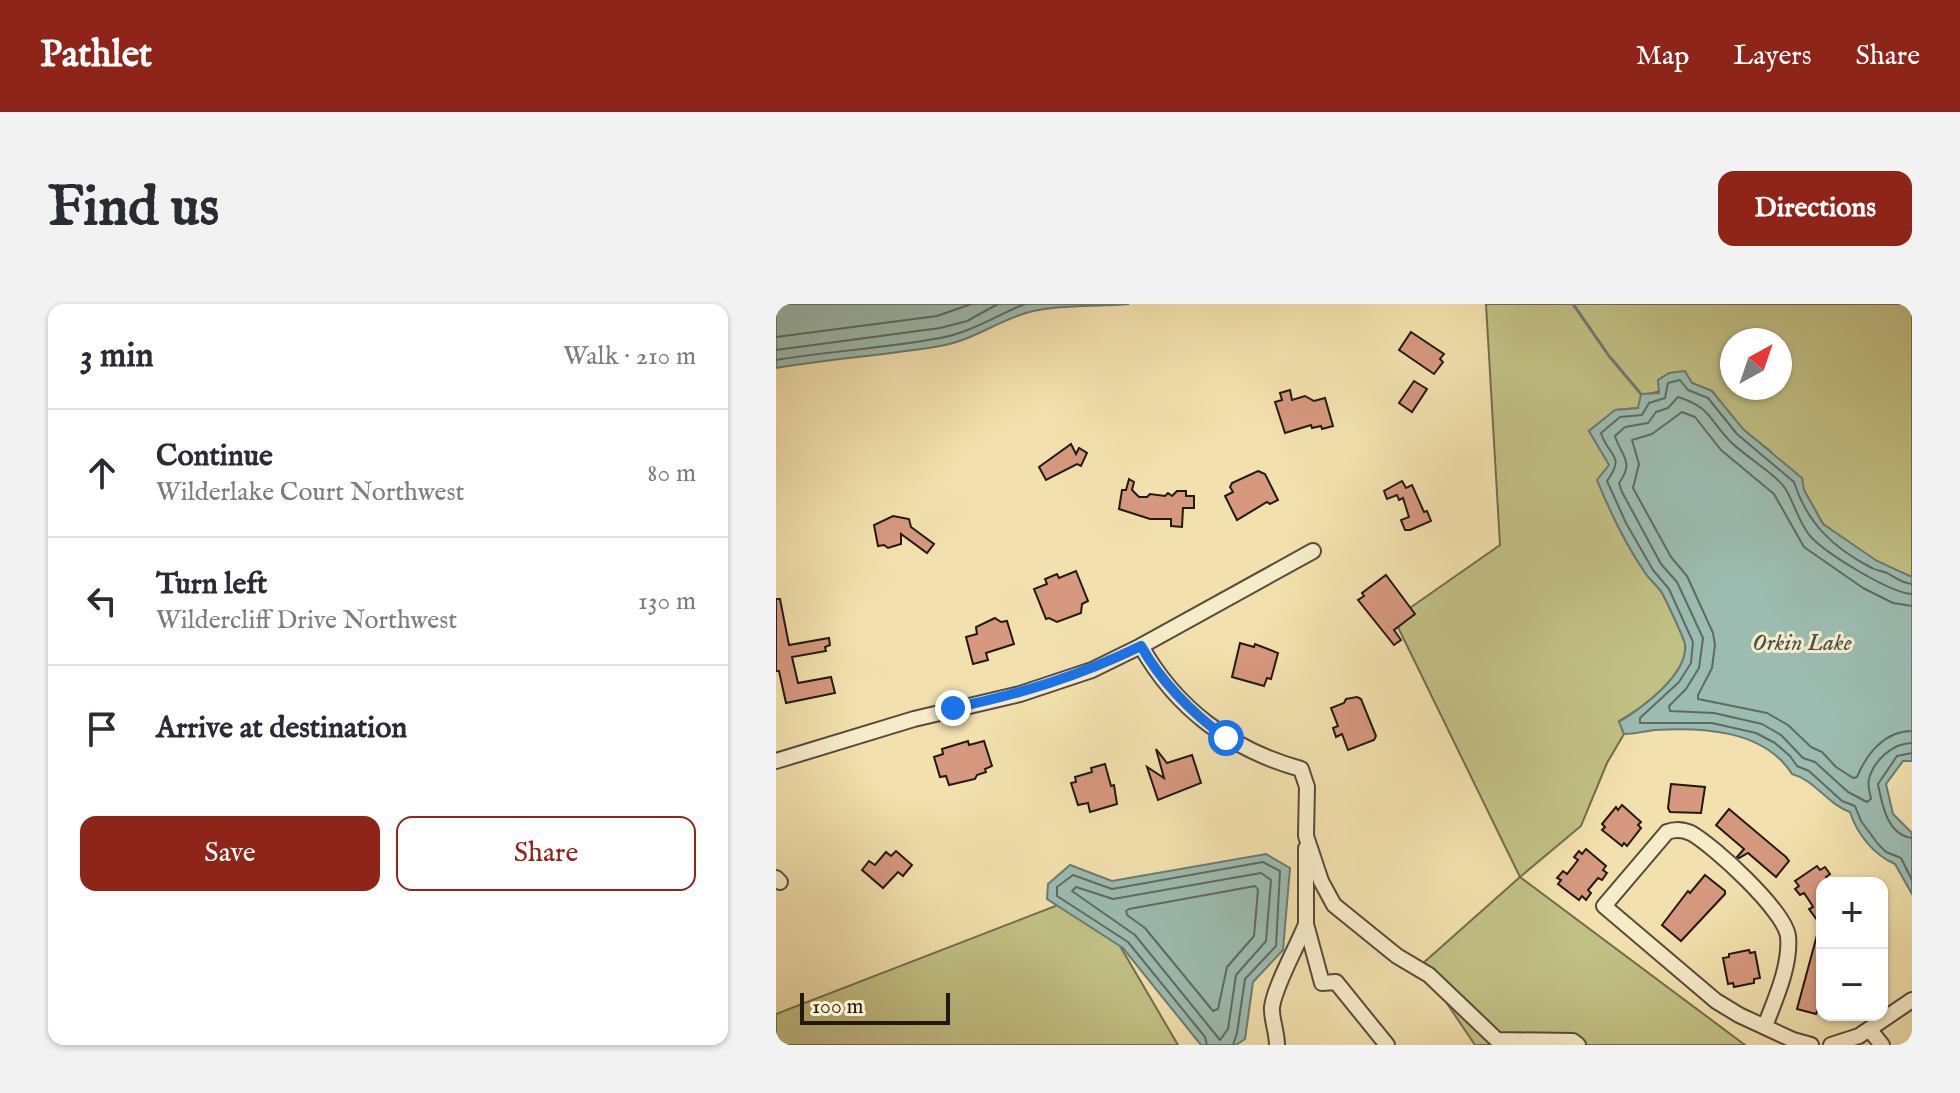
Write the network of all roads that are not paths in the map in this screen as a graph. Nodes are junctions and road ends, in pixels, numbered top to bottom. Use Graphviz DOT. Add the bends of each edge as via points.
graph roads {
  1 [pos="1313,551"];
  2 [pos="1141,646"];
  3 [pos="776,761"];
  4 [pos="1306,836"];
  5 [pos="1306,924"];
  6 [pos="1912,1000"];
  7 [pos="1765,1026"];
  8 [pos="1872,1028"];
  9 [pos="1277,1045"];
  10 [pos="1387,1045"];
  11 [pos="1578,1045"];
  12 [pos="1811,1045"];
  13 [pos="1831,1045"];
  14 [pos="1882,1045"];
  1 -- 2 [label="street"];
  2 -- 3 [label="street" via="1092,670 1020,694"];
  2 -- 4 [label="street" via="1200,719 1226,738 1301,769 1307,787"];
  4 -- 5 [label="street"];
  4 -- 11 [label="street" via="1334,905 1429,975 1497,1040"];
  5 -- 9 [label="street" via="1271,1010"];
  5 -- 10 [label="street" via="1322,983 1336,982"];
  6 -- 8 [label="street"];
  7 -- 7 [label="street" via="1716,1001 1604,906 1667,832 1682,830 1699,839 1757,889 1783,922 1788,949"];
  7 -- 12 [label="street"];
  8 -- 13 [label="street"];
  8 -- 14 [label="street"];
}
